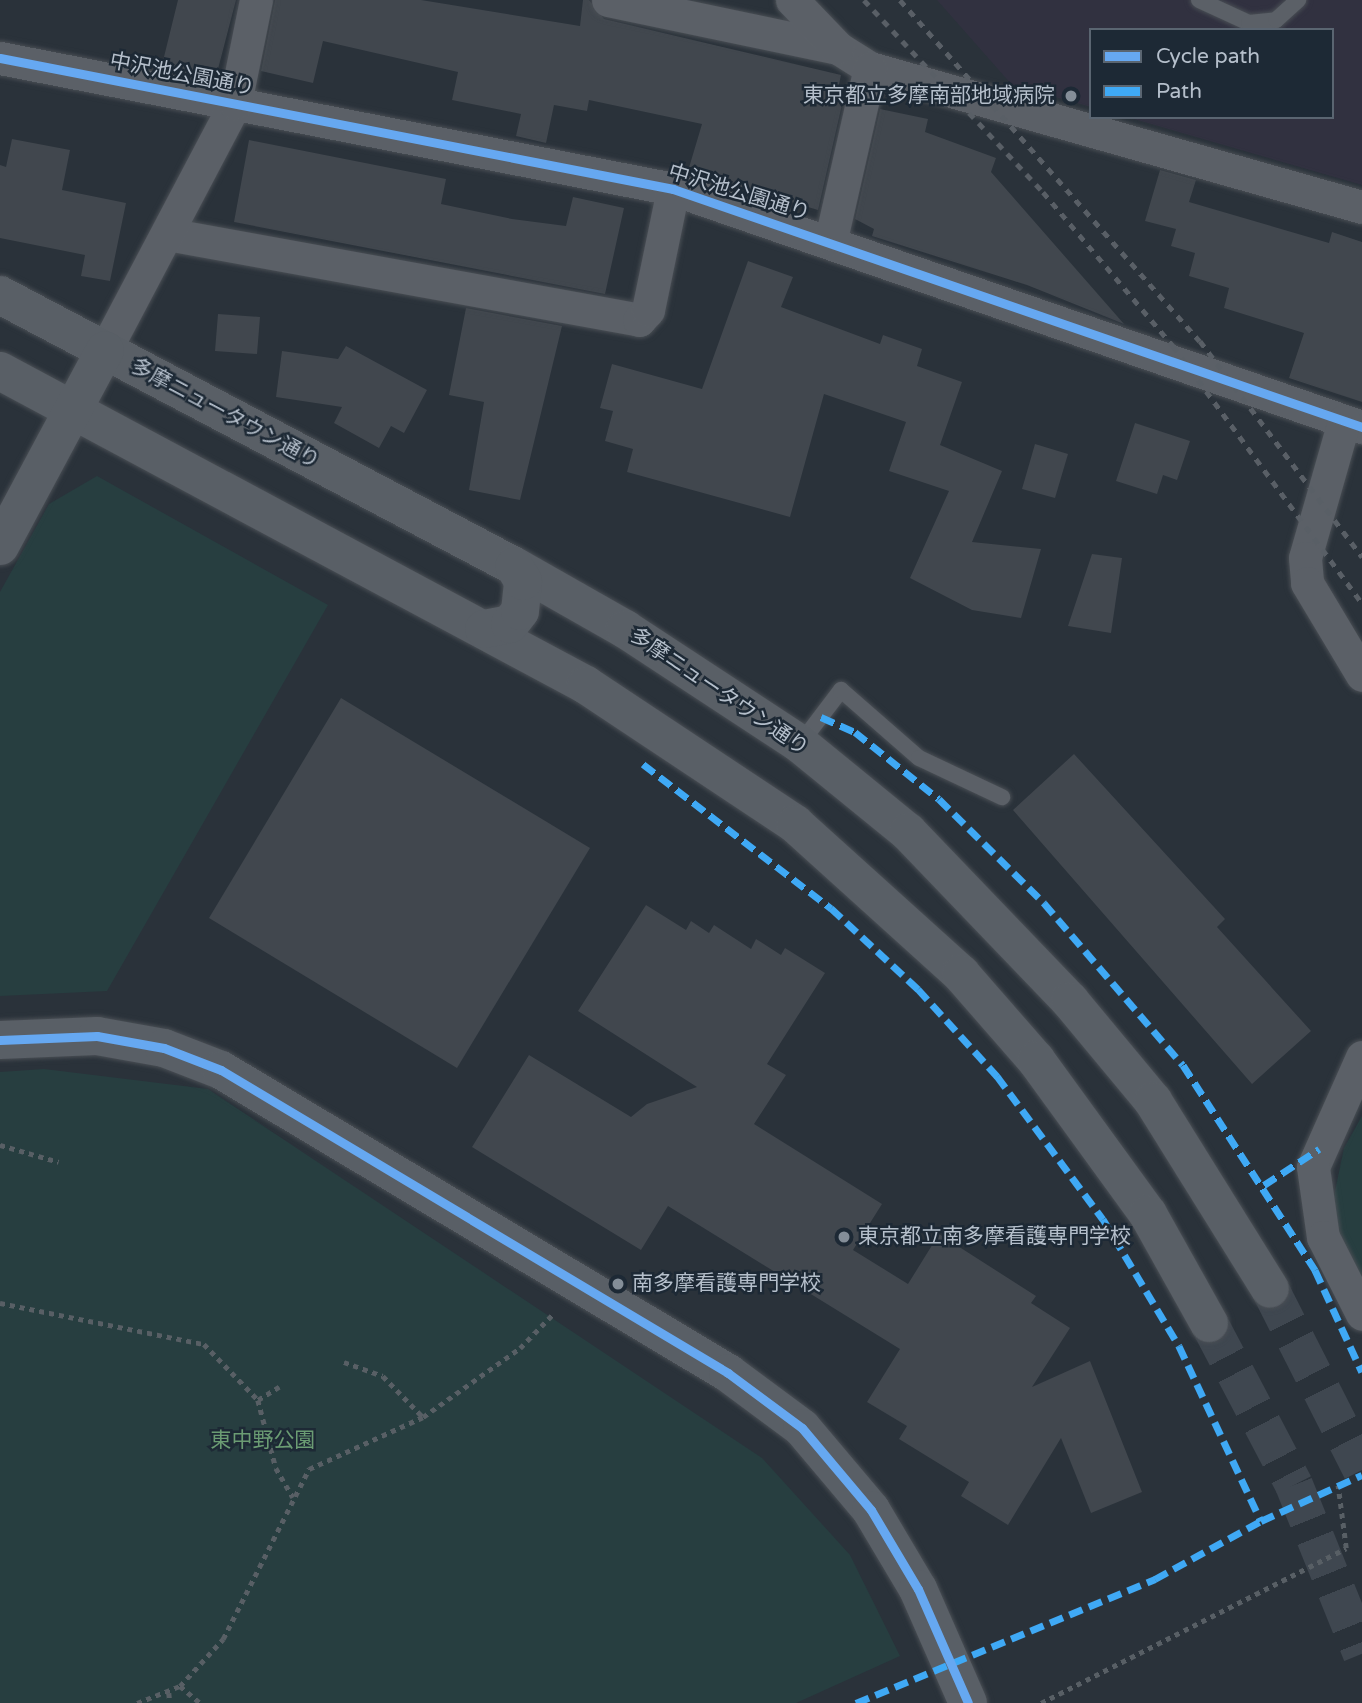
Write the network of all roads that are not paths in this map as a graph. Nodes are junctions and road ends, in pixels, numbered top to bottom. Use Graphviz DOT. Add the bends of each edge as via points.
graph roads {
  1 [pos="256,0"];
  2 [pos="608,0"];
  3 [pos="792,0"];
  4 [pos="1199,0"];
  5 [pos="1298,0"];
  6 [pos="838,48"];
  7 [pos="0,58"];
  8 [pos="870,68"];
  9 [pos="235,103"];
  10 [pos="673,189"];
  11 [pos="1362,207"];
  12 [pos="167,234"];
  13 [pos="831,239"];
  14 [pos="0,295"];
  15 [pos="105,350"];
  16 [pos="0,371"];
  17 [pos="74,410"];
  18 [pos="1353,424"];
  19 [pos="0,546"];
  20 [pos="514,566"];
  21 [pos="484,629"];
  22 [pos="1362,675"];
  23 [pos="800,744"];
  24 [pos="1002,797"];
  25 [pos="0,1040"];
  26 [pos="1362,1057"];
  27 [pos="1270,1289"];
  28 [pos="1362,1314"];
  29 [pos="1209,1323"];
  30 [pos="968,1703"];
  1 -- 9 [label="street"];
  2 -- 6 [label="street"];
  3 -- 6 [label="street"];
  4 -- 5 [label="lane" via="1249,23 1276,20"];
  6 -- 8 [label="street"];
  7 -- 9 [label="street, 中沢池公園通り"];
  8 -- 11 [label="street"];
  8 -- 13 [label="street"];
  9 -- 10 [label="street, 中沢池公園通り"];
  9 -- 12 [label="street"];
  10 -- 12 [label="street" via="649,310 639,320"];
  10 -- 13 [label="street, 中沢池公園通り"];
  12 -- 15 [label="street"];
  13 -- 18 [label="street, 中沢池公園通り"];
  14 -- 15 [label="main road, 多摩ニュータウン通り"];
  15 -- 17 [label="main road"];
  15 -- 20 [label="main road, 多摩ニュータウン通り"];
  16 -- 17 [label="main road"];
  17 -- 19 [label="main road"];
  17 -- 21 [label="main road"];
  18 -- 22 [label="street" via="1305,558 1307,583"];
  20 -- 21 [label="main road" via="523,581 520,611 510,624"];
  20 -- 23 [label="main road, 多摩ニュータウン通り" via="625,629"];
  21 -- 29 [label="main road" via="725,773 860,878 941,955 1101,1143"];
  23 -- 24 [label="lane" via="841,690 919,758"];
  23 -- 27 [label="main road, 多摩ニュータウン通り" via="908,832 1070,1001 1153,1101"];
  25 -- 30 [label="main road" via="97,1036 164,1048 220,1070 728,1373 802,1428 871,1510 918,1589"];
  26 -- 28 [label="street" via="1313,1167 1323,1237"];
}
